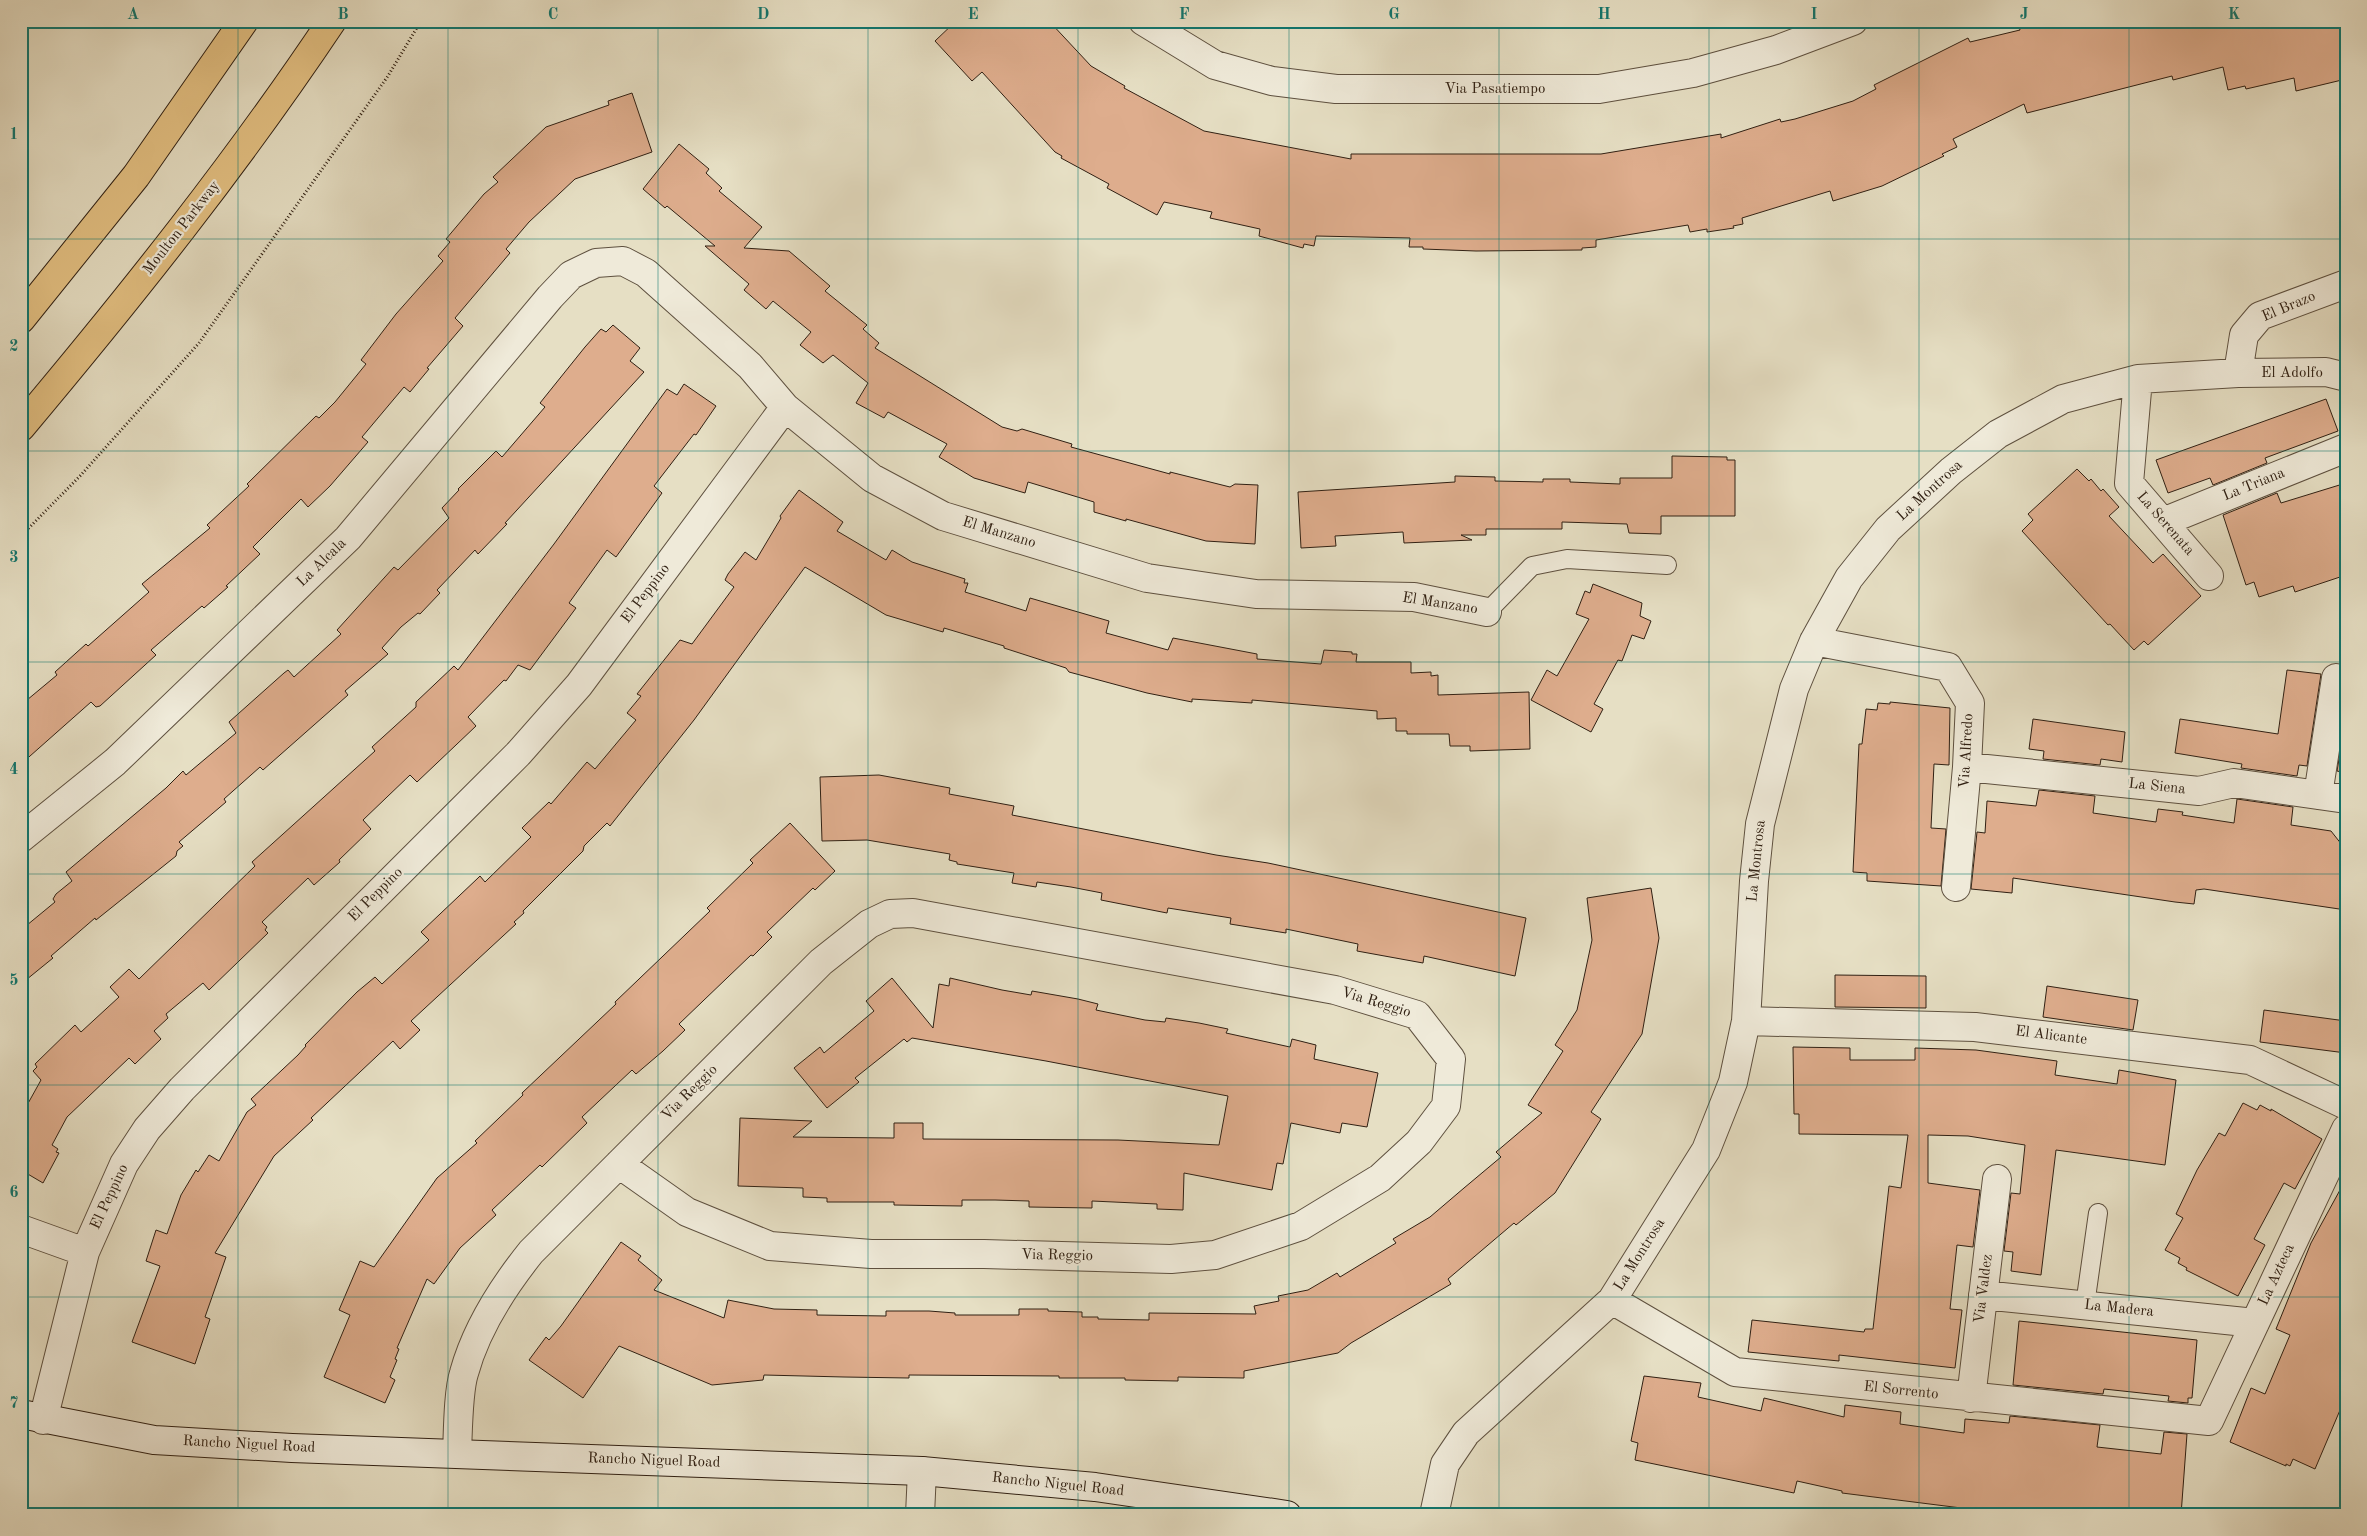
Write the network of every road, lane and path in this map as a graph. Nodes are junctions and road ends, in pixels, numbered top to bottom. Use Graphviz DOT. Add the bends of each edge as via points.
graph roads {
  1 [pos="244,21"];
  2 [pos="332,21"];
  3 [pos="421,21"];
  4 [pos="1143,21"];
  5 [pos="1853,21"];
  6 [pos="596,263"];
  7 [pos="2346,284"];
  8 [pos="21,319"];
  9 [pos="2238,373"];
  10 [pos="2346,377"];
  11 [pos="2138,379"];
  12 [pos="785,407"];
  13 [pos="21,426"];
  14 [pos="2346,448"];
  15 [pos="2163,522"];
  16 [pos="21,536"];
  17 [pos="1667,564"];
  18 [pos="2209,576"];
  19 [pos="1487,612"];
  20 [pos="1814,641"];
  21 [pos="2336,678"];
  22 [pos="1967,766"];
  23 [pos="2318,795"];
  24 [pos="2346,799"];
  25 [pos="21,838"];
  26 [pos="1956,887"];
  27 [pos="1746,1021"];
  28 [pos="2346,1105"];
  29 [pos="2346,1129"];
  30 [pos="619,1164"];
  31 [pos="1996,1179"];
  32 [pos="2098,1213"];
  33 [pos="21,1230"];
  34 [pos="85,1252"];
  35 [pos="1983,1295"];
  36 [pos="1612,1300"];
  37 [pos="2085,1305"];
  38 [pos="2255,1323"];
  39 [pos="1971,1398"];
  40 [pos="32,1417"];
  41 [pos="2209,1421"];
  42 [pos="456,1453"];
  43 [pos="922,1471"];
  44 [pos="920,1515"];
  45 [pos="1287,1515"];
  46 [pos="1434,1515"];
  1 -- 8 [label="main road" via="136,176"];
  2 -- 13 [label="main road, Moulton Parkway" via="292,82 194,215"];
  3 -- 16 [label="path" via="388,76 199,343 80,476"];
  4 -- 5 [label="street, Via Pasatiempo" via="1216,65 1272,81 1336,89 1599,89 1693,73 1776,50"];
  6 -- 12 [label="street, El Manzano" via="622,261 646,273 750,366"];
  6 -- 25 [label="street, La Alcala" via="571,275 550,297 348,538 115,762"];
  7 -- 9 [label="street, El Brazo" via="2260,316 2244,336"];
  9 -- 10 [label="street, El Adolfo" via="2326,372"];
  9 -- 11 [label="street, La Montrosa"];
  11 -- 15 [label="street, La Serenata" via="2129,483"];
  11 -- 20 [label="street, La Montrosa" via="2063,399 1998,434 1951,471 1888,529 1849,578"];
  12 -- 19 [label="street, El Manzano" via="872,478 943,516 1147,578 1256,594 1414,597"];
  12 -- 34 [label="street, El Peppino" via="579,685 549,720 147,1128 124,1164"];
  14 -- 15 [label="street, La Triana"];
  15 -- 18 [label="street, La Serenata"];
  17 -- 19 [label="lane" via="1568,558 1532,566"];
  20 -- 22 [label="street, Via Alfredo" via="1948,667 1970,703"];
  20 -- 27 [label="street, La Montrosa" via="1794,689 1760,824"];
  21 -- 23 [label="street"];
  22 -- 23 [label="street, La Siena" via="2199,791 2234,783"];
  22 -- 26 [label="street, Via Alfredo"];
  23 -- 24 [label="street, La Siena"];
  27 -- 28 [label="street, El Alicante" via="1975,1026 2250,1060"];
  27 -- 36 [label="street, La Montrosa" via="1733,1082 1706,1150"];
  29 -- 38 [label="street, La Azteca"];
  30 -- 30 [label="street, Via Reggio" via="821,962 869,924 890,914 913,913 1335,990 1417,1015 1451,1059 1446,1106 1419,1142 1380,1178 1301,1226 1215,1255 1171,1258 871,1254 770,1246 687,1212"];
  30 -- 42 [label="street, Via Reggio" via="531,1252 510,1278 480,1332 463,1374"];
  31 -- 35 [label="street, Via Valdez"];
  32 -- 37 [label="lane"];
  33 -- 34 [label="street"];
  34 -- 40 [label="street, El Peppino"];
  35 -- 37 [label="street, La Madera"];
  35 -- 39 [label="street, Via Valdez"];
  36 -- 39 [label="street, El Sorrento" via="1735,1372"];
  36 -- 46 [label="street, La Montrosa" via="1466,1433 1445,1464"];
  37 -- 38 [label="street, La Madera"];
  38 -- 41 [label="street, La Azteca"];
  39 -- 41 [label="street, El Sorrento"];
  40 -- 42 [label="street, Rancho Niguel Road" via="154,1440"];
  42 -- 43 [label="street, Rancho Niguel Road"];
  43 -- 44 [label="street"];
  43 -- 45 [label="street, Rancho Niguel Road" via="1096,1487"];
}
